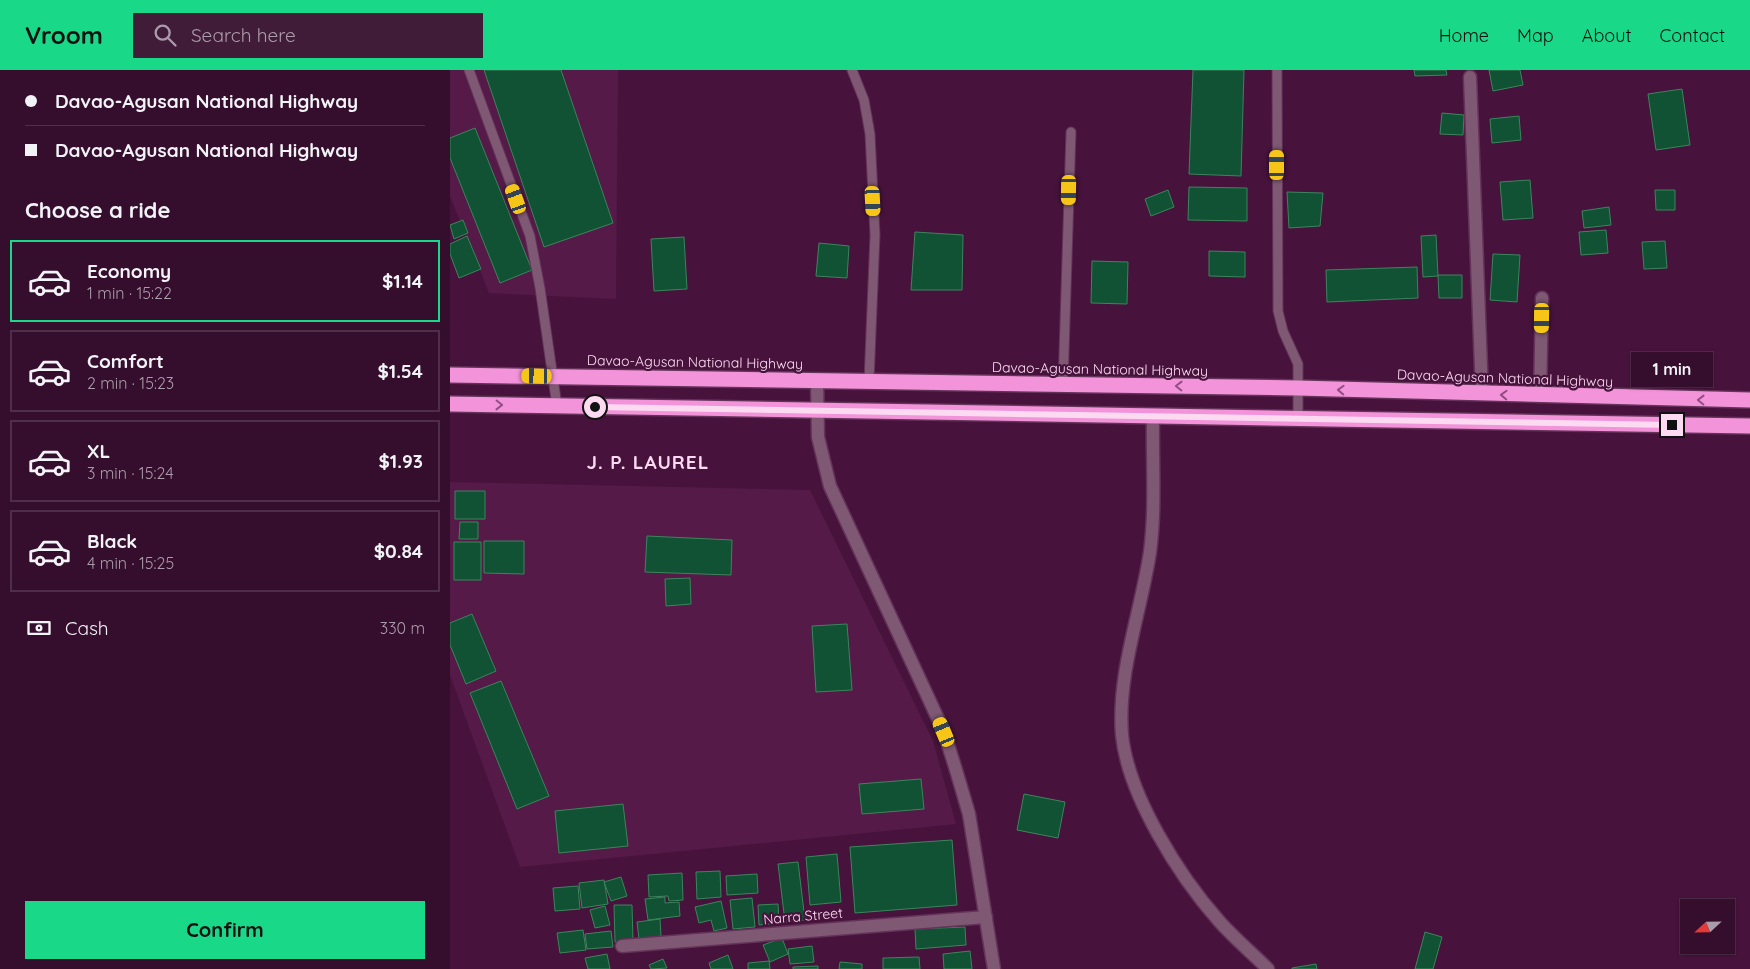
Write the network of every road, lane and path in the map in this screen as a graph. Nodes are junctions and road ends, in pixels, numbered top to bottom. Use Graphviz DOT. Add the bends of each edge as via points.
graph roads {
  1 [pos="469,70"];
  2 [pos="852,70"];
  3 [pos="1277,70"];
  4 [pos="1470,77"];
  5 [pos="1071,132"];
  6 [pos="1542,298"];
  7 [pos="450,375"];
  8 [pos="554,377"];
  9 [pos="817,380"];
  10 [pos="869,381"];
  11 [pos="1063,385"];
  12 [pos="1298,388"];
  13 [pos="1482,394"];
  14 [pos="1540,396"];
  15 [pos="1750,400"];
  16 [pos="450,404"];
  17 [pos="557,406"];
  18 [pos="817,409"];
  19 [pos="1152,415"];
  20 [pos="1298,418"];
  21 [pos="1750,426"];
  22 [pos="986,917"];
  23 [pos="622,946"];
  24 [pos="994,969"];
  25 [pos="1268,969"];
  1 -- 8 [label="lane" via="530,236"];
  2 -- 10 [label="lane" via="864,100 870,134 875,235"];
  3 -- 12 [label="lane" via="1278,310 1283,330 1295,354"];
  4 -- 13 [label="street"];
  5 -- 11 [label="lane"];
  6 -- 14 [label="street"];
  7 -- 8 [label="highway, Davao-Agusan National Highway"];
  8 -- 9 [label="highway, Davao-Agusan National Highway"];
  8 -- 17 [label="lane"];
  9 -- 10 [label="highway, Davao-Agusan National Highway"];
  9 -- 18 [label="street"];
  10 -- 11 [label="highway, Davao-Agusan National Highway"];
  12 -- 11 [label="highway, Davao-Agusan National Highway, one-way"];
  13 -- 12 [label="highway, Davao-Agusan National Highway, one-way"];
  12 -- 20 [label="lane"];
  14 -- 13 [label="highway, Davao-Agusan National Highway, one-way"];
  15 -- 14 [label="highway, Davao-Agusan National Highway, one-way"];
  16 -- 17 [label="highway, one-way"];
  17 -- 18 [label="highway"];
  18 -- 19 [label="highway"];
  18 -- 22 [label="street" via="822,461 830,486 946,740 968,814"];
  19 -- 20 [label="highway"];
  19 -- 25 [label="street" via="1150,550 1125,675 1122,735 1131,779 1147,815 1176,863 1218,921"];
  20 -- 21 [label="highway"];
  22 -- 23 [label="street, Narra Street"];
  22 -- 24 [label="street"];
}
